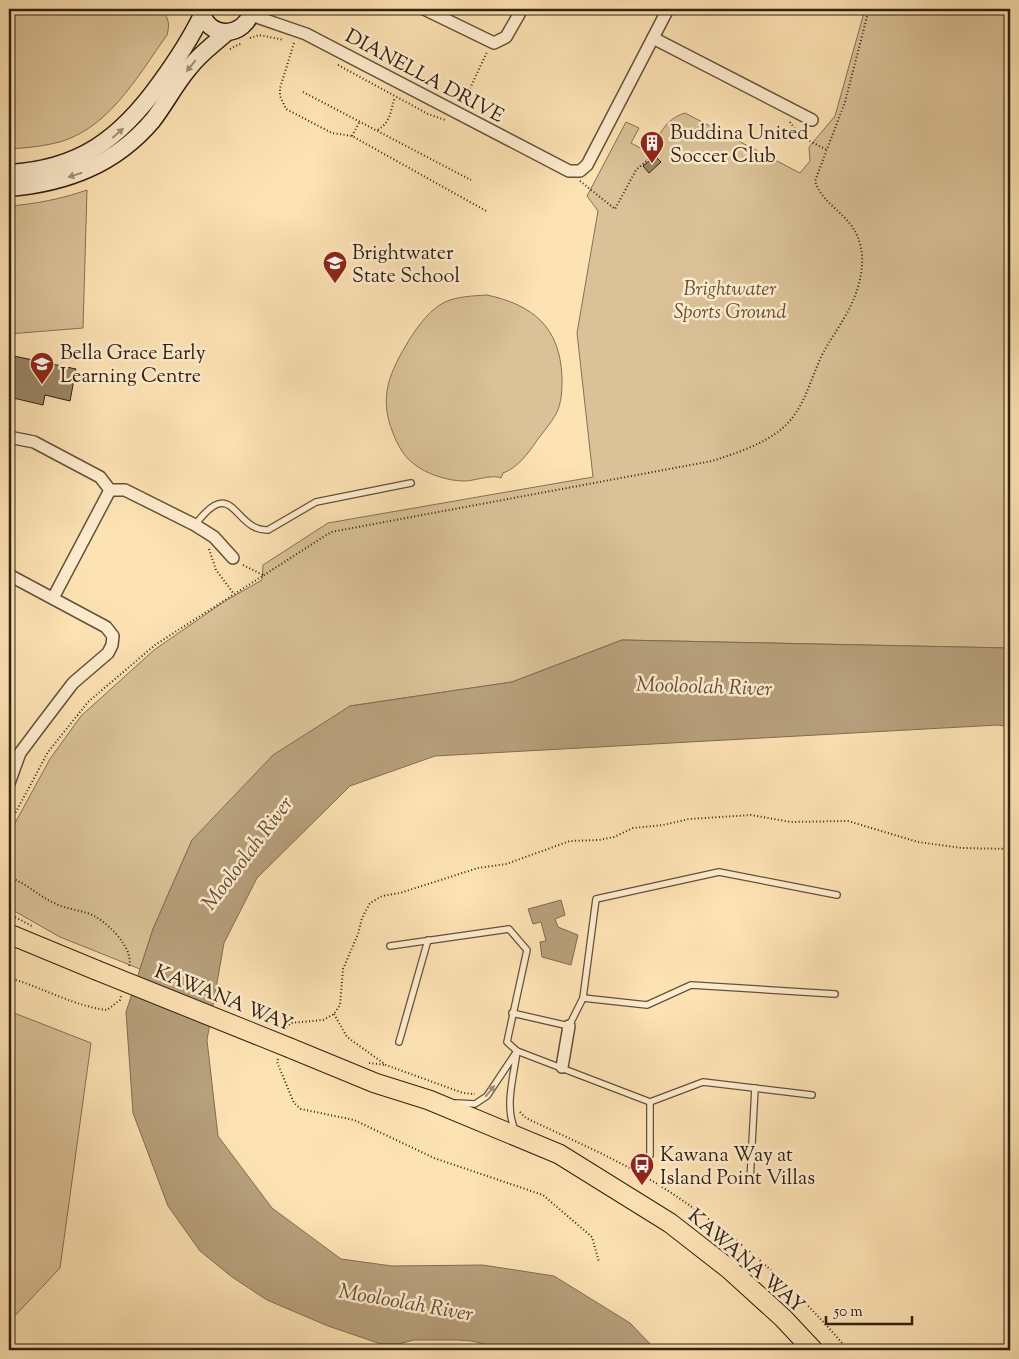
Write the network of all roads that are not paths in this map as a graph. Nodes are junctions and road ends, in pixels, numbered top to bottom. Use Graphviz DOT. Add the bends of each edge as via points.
graph roads {
  1 [pos="424,9"];
  2 [pos="522,9"];
  3 [pos="668,9"];
  4 [pos="202,12"];
  5 [pos="252,12"];
  6 [pos="226,33"];
  7 [pos="653,38"];
  8 [pos="812,120"];
  9 [pos="9,173"];
  10 [pos="9,188"];
  11 [pos="9,437"];
  12 [pos="411,483"];
  13 [pos="110,490"];
  14 [pos="195,525"];
  15 [pos="233,558"];
  16 [pos="9,575"];
  17 [pos="53,598"];
  18 [pos="9,783"];
  19 [pos="837,895"];
  20 [pos="9,934"];
  21 [pos="428,940"];
  22 [pos="9,944"];
  23 [pos="390,946"];
  24 [pos="56,954"];
  25 [pos="835,994"];
  26 [pos="583,998"];
  27 [pos="512,1013"];
  28 [pos="569,1026"];
  29 [pos="399,1042"];
  30 [pos="517,1051"];
  31 [pos="562,1067"];
  32 [pos="375,1083"];
  33 [pos="755,1088"];
  34 [pos="812,1095"];
  35 [pos="429,1100"];
  36 [pos="650,1102"];
  37 [pos="517,1136"];
  38 [pos="650,1155"];
  39 [pos="596,1178"];
  40 [pos="750,1181"];
  41 [pos="813,1350"];
  1 -- 2 [label="street" via="494,43 506,37"];
  3 -- 7 [label="street"];
  4 -- 6 [label="street" via="211,28"];
  9 -- 4 [label="street, one-way" via="71,162 107,142 134,118 158,86 188,44"];
  5 -- 6 [label="street" via="242,28"];
  5 -- 7 [label="street, DIANELLA DRIVE" via="306,34 580,176"];
  6 -- 10 [label="street, one-way" via="190,67 146,128 107,160 61,180"];
  7 -- 8 [label="street"];
  11 -- 13 [label="street" via="34,442 100,476"];
  12 -- 14 [label="lane" via="316,502 268,530 255,527 222,503 206,511"];
  13 -- 14 [label="street" via="125,490"];
  13 -- 17 [label="street"];
  14 -- 15 [label="street" via="214,537"];
  16 -- 17 [label="street"];
  17 -- 18 [label="street" via="106,626 113,636 112,645 108,653 73,683 20,753"];
  19 -- 26 [label="lane" via="719,872 596,899"];
  20 -- 24 [label="main road, KAWANA WAY"];
  21 -- 23 [label="lane"];
  21 -- 27 [label="lane" via="509,929 528,950"];
  21 -- 29 [label="lane"];
  22 -- 24 [label="main road, KAWANA WAY"];
  24 -- 32 [label="main road, KAWANA WAY, bridge"];
  25 -- 26 [label="lane" via="691,985 647,1005"];
  26 -- 28 [label="lane"];
  27 -- 28 [label="lane"];
  27 -- 30 [label="lane" via="507,1042"];
  28 -- 31 [label="street"];
  30 -- 31 [label="lane"];
  35 -- 30 [label="lane, one-way" via="475,1104 487,1096"];
  30 -- 37 [label="lane" via="509,1106"];
  31 -- 36 [label="lane"];
  32 -- 35 [label="main road, KAWANA WAY"];
  32 -- 39 [label="main road, KAWANA WAY" via="405,1100"];
  33 -- 34 [label="lane"];
  33 -- 36 [label="lane" via="703,1082"];
  33 -- 40 [label="lane"];
  35 -- 37 [label="main road, KAWANA WAY"];
  36 -- 38 [label="lane"];
  37 -- 39 [label="main road, KAWANA WAY" via="558,1154"];
  39 -- 41 [label="main road, KAWANA WAY" via="670,1223 730,1269 784,1318"];
}
